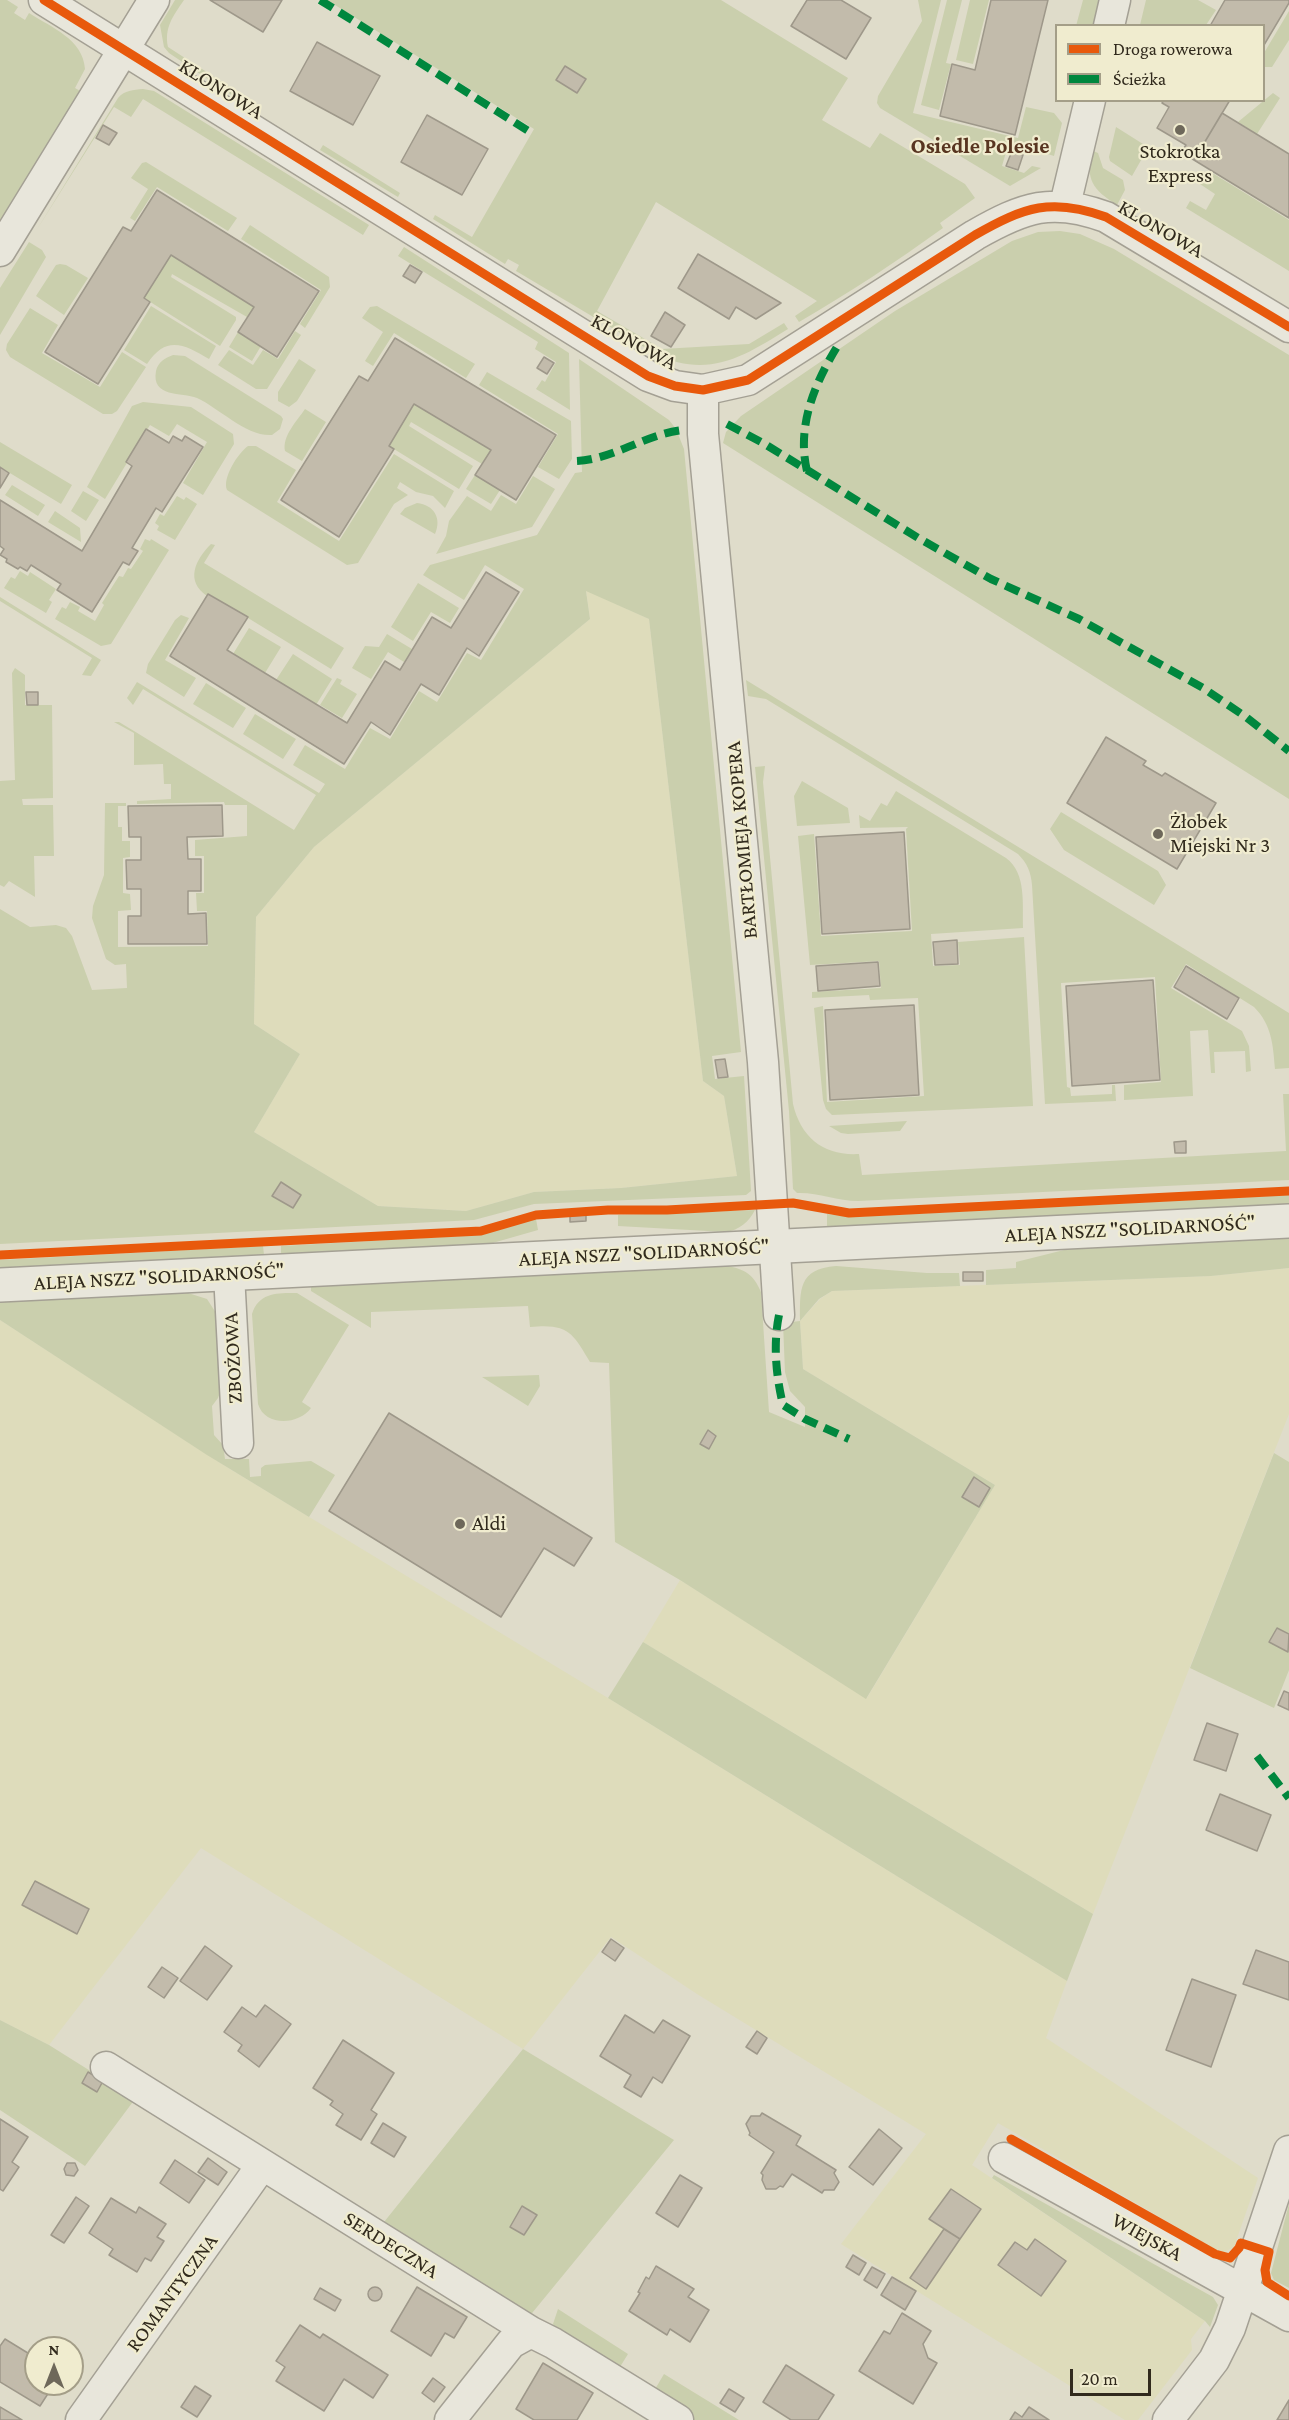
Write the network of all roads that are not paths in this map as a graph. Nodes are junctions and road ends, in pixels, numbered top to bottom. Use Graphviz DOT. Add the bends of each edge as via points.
graph roads {
  1 [pos="44,0"];
  2 [pos="154,0"];
  3 [pos="1115,0"];
  4 [pos="1109,24"];
  5 [pos="123,49"];
  6 [pos="1090,102"];
  7 [pos="1065,206"];
  8 [pos="0,251"];
  9 [pos="1289,327"];
  10 [pos="703,390"];
  11 [pos="1289,1221"];
  12 [pos="775,1246"];
  13 [pos="229,1274"];
  14 [pos="0,1285"];
  15 [pos="779,1316"];
  16 [pos="238,1443"];
  17 [pos="106,2067"];
  18 [pos="1289,2151"];
  19 [pos="1004,2158"];
  20 [pos="262,2165"];
  21 [pos="1244,2291"];
  22 [pos="1289,2316"];
  23 [pos="531,2332"];
  24 [pos="81,2420"];
  25 [pos="450,2420"];
  26 [pos="678,2420"];
  27 [pos="1168,2420"];
  1 -- 5 [label="street, KLONOWA"];
  2 -- 5 [label="street"];
  3 -- 4 [label="street"];
  5 -- 8 [label="street"];
  5 -- 10 [label="street, KLONOWA" via="648,376 675,386"];
  6 -- 7 [label="street"];
  7 -- 9 [label="street, KLONOWA" via="1106,217"];
  7 -- 10 [label="street, KLONOWA" via="1010,215 748,380"];
  10 -- 12 [label="street, BARTŁOMIEJA KOPERA" via="703,434 763,1062"];
  11 -- 12 [label="street, ALEJA NSZZ \"SOLIDARNOŚĆ\""];
  12 -- 13 [label="street, ALEJA NSZZ \"SOLIDARNOŚĆ\""];
  12 -- 15 [label="street, BARTŁOMIEJA KOPERA"];
  13 -- 14 [label="street, ALEJA NSZZ \"SOLIDARNOŚĆ\""];
  13 -- 16 [label="street, ZBOŻOWA"];
  17 -- 20 [label="street, SERDECZNA"];
  18 -- 21 [label="street"];
  19 -- 21 [label="street, WIEJSKA"];
  20 -- 23 [label="street, SERDECZNA"];
  20 -- 24 [label="street, ROMANTYCZNA"];
  21 -- 22 [label="street, WIEJSKA"];
  21 -- 27 [label="street" via="1214,2360"];
  23 -- 25 [label="street" via="511,2343"];
  23 -- 26 [label="street, SERDECZNA"];
}
